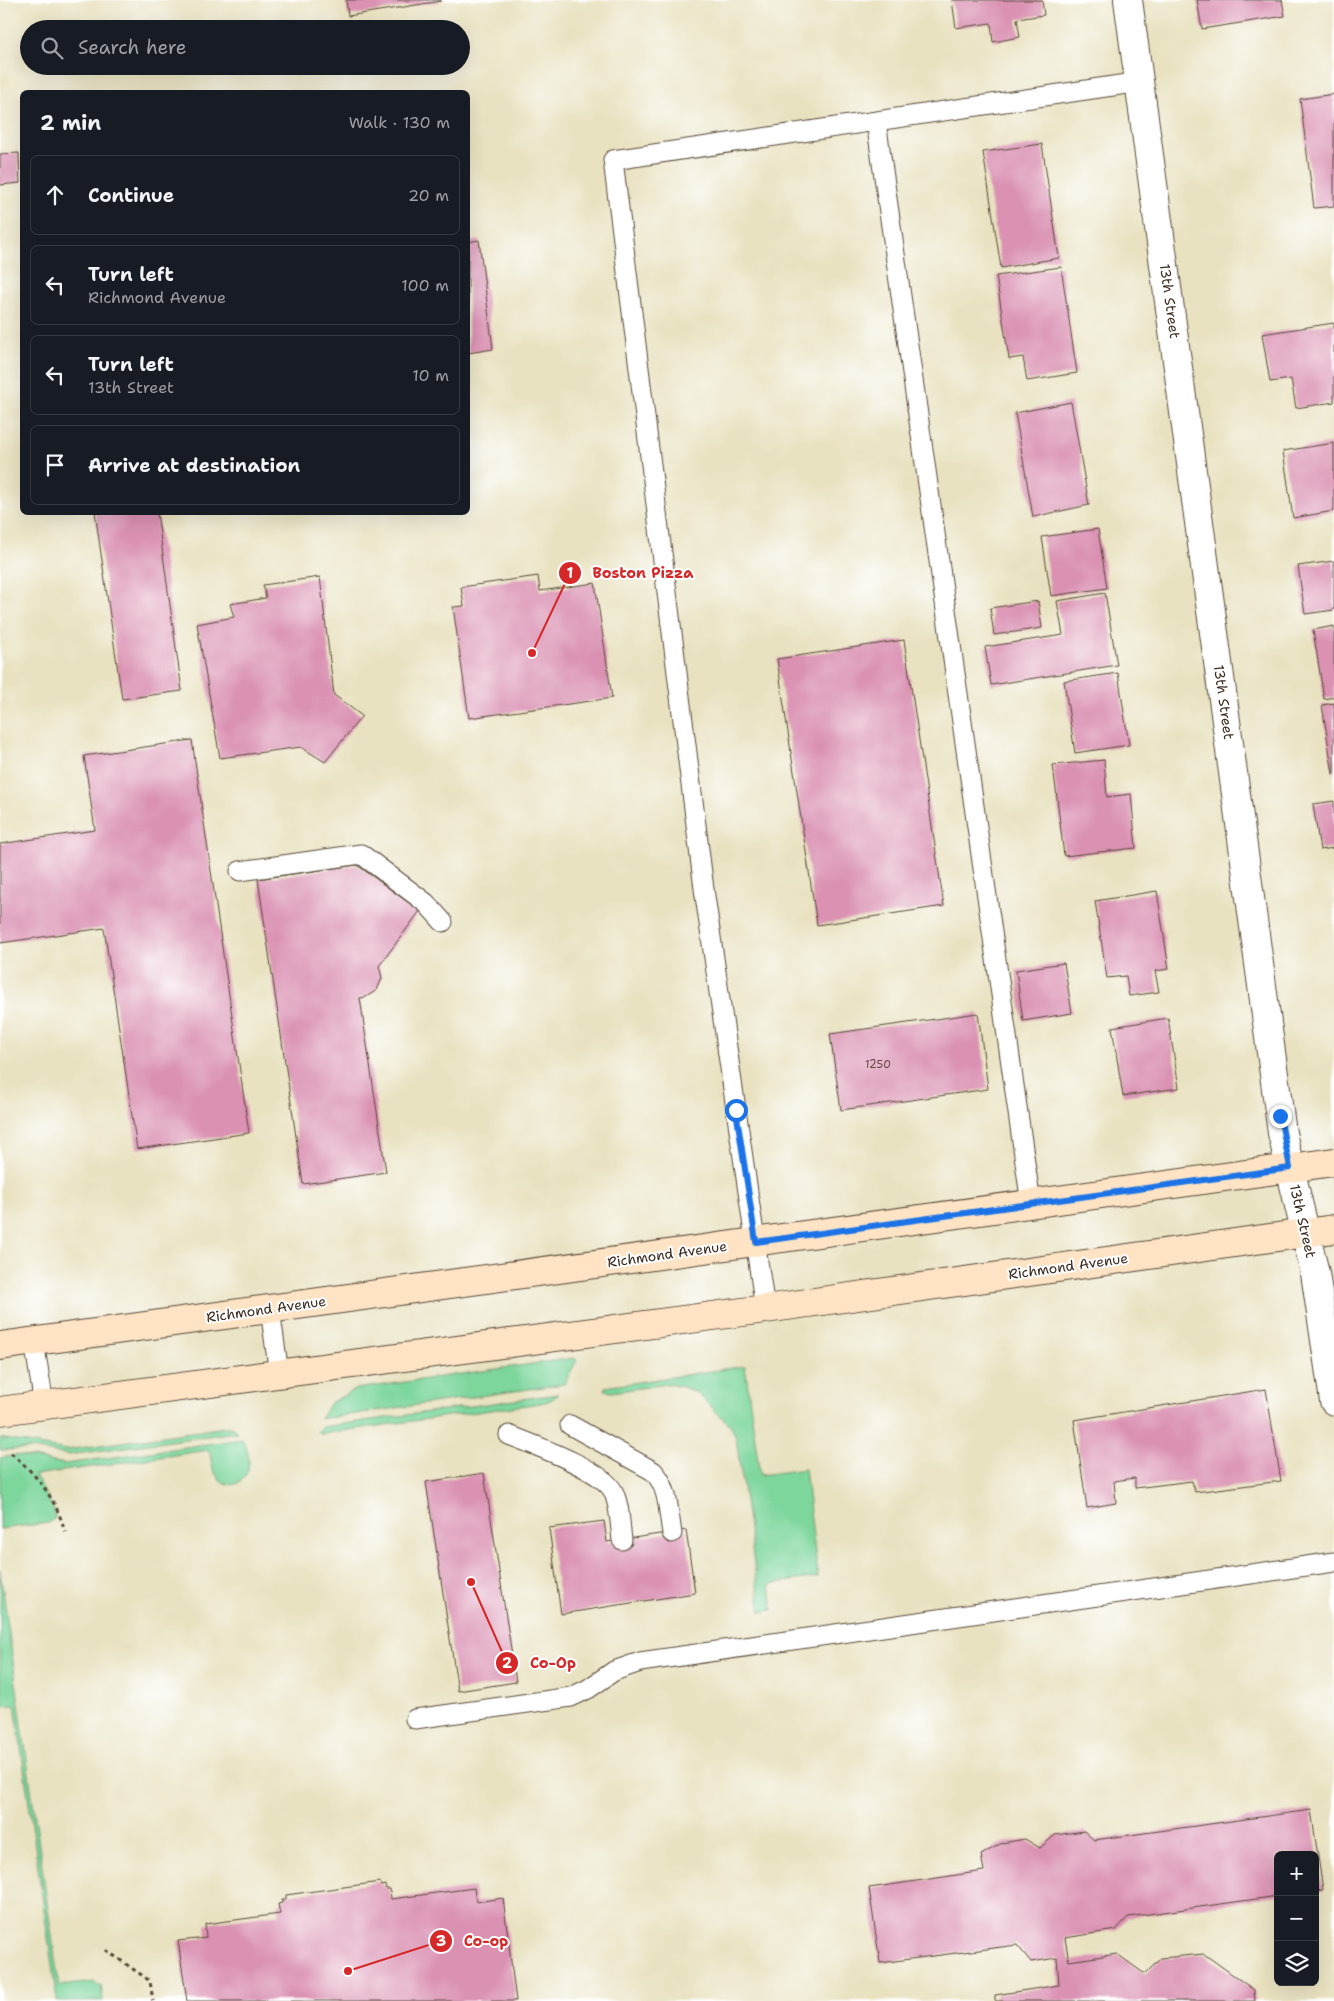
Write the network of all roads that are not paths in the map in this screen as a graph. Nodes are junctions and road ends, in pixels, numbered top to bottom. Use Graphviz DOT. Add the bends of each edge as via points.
graph roads {
  1 [pos="1128,0"];
  2 [pos="1140,82"];
  3 [pos="876,121"];
  4 [pos="240,871"];
  5 [pos="443,922"];
  6 [pos="1334,1162"];
  7 [pos="1290,1168"];
  8 [pos="1032,1204"];
  9 [pos="1334,1229"];
  10 [pos="1306,1233"];
  11 [pos="756,1242"];
  12 [pos="270,1309"];
  13 [pos="765,1309"];
  14 [pos="34,1341"];
  15 [pos="0,1346"];
  16 [pos="279,1374"];
  17 [pos="1334,1401"];
  18 [pos="44,1405"];
  19 [pos="0,1411"];
  20 [pos="570,1425"];
  21 [pos="510,1435"];
  22 [pos="672,1533"];
  23 [pos="622,1540"];
  24 [pos="1334,1562"];
  25 [pos="415,1719"];
  1 -- 2 [label="street, 13th Street"];
  2 -- 3 [label="lane"];
  2 -- 7 [label="street, 13th Street" via="1282,1133"];
  3 -- 8 [label="lane"];
  3 -- 11 [label="lane" via="613,160 704,889"];
  4 -- 5 [label="lane" via="361,854 426,903"];
  6 -- 7 [label="main road, Richmond Avenue"];
  7 -- 8 [label="main road, Richmond Avenue"];
  7 -- 10 [label="street, 13th Street"];
  8 -- 11 [label="main road, Richmond Avenue"];
  9 -- 10 [label="main road, Richmond Avenue"];
  10 -- 13 [label="main road, Richmond Avenue"];
  10 -- 17 [label="street, 13th Street"];
  11 -- 12 [label="main road, Richmond Avenue"];
  11 -- 13 [label="lane"];
  12 -- 14 [label="main road, Richmond Avenue"];
  12 -- 16 [label="lane"];
  13 -- 16 [label="main road, Richmond Avenue"];
  14 -- 15 [label="main road, Richmond Avenue"];
  14 -- 18 [label="lane"];
  16 -- 18 [label="main road, Richmond Avenue"];
  18 -- 19 [label="main road, Richmond Avenue"];
  20 -- 22 [label="lane" via="653,1471 661,1479"];
  21 -- 23 [label="lane" via="584,1468 604,1481 616,1497"];
  24 -- 25 [label="lane" via="640,1662 614,1671 571,1697"];
}
